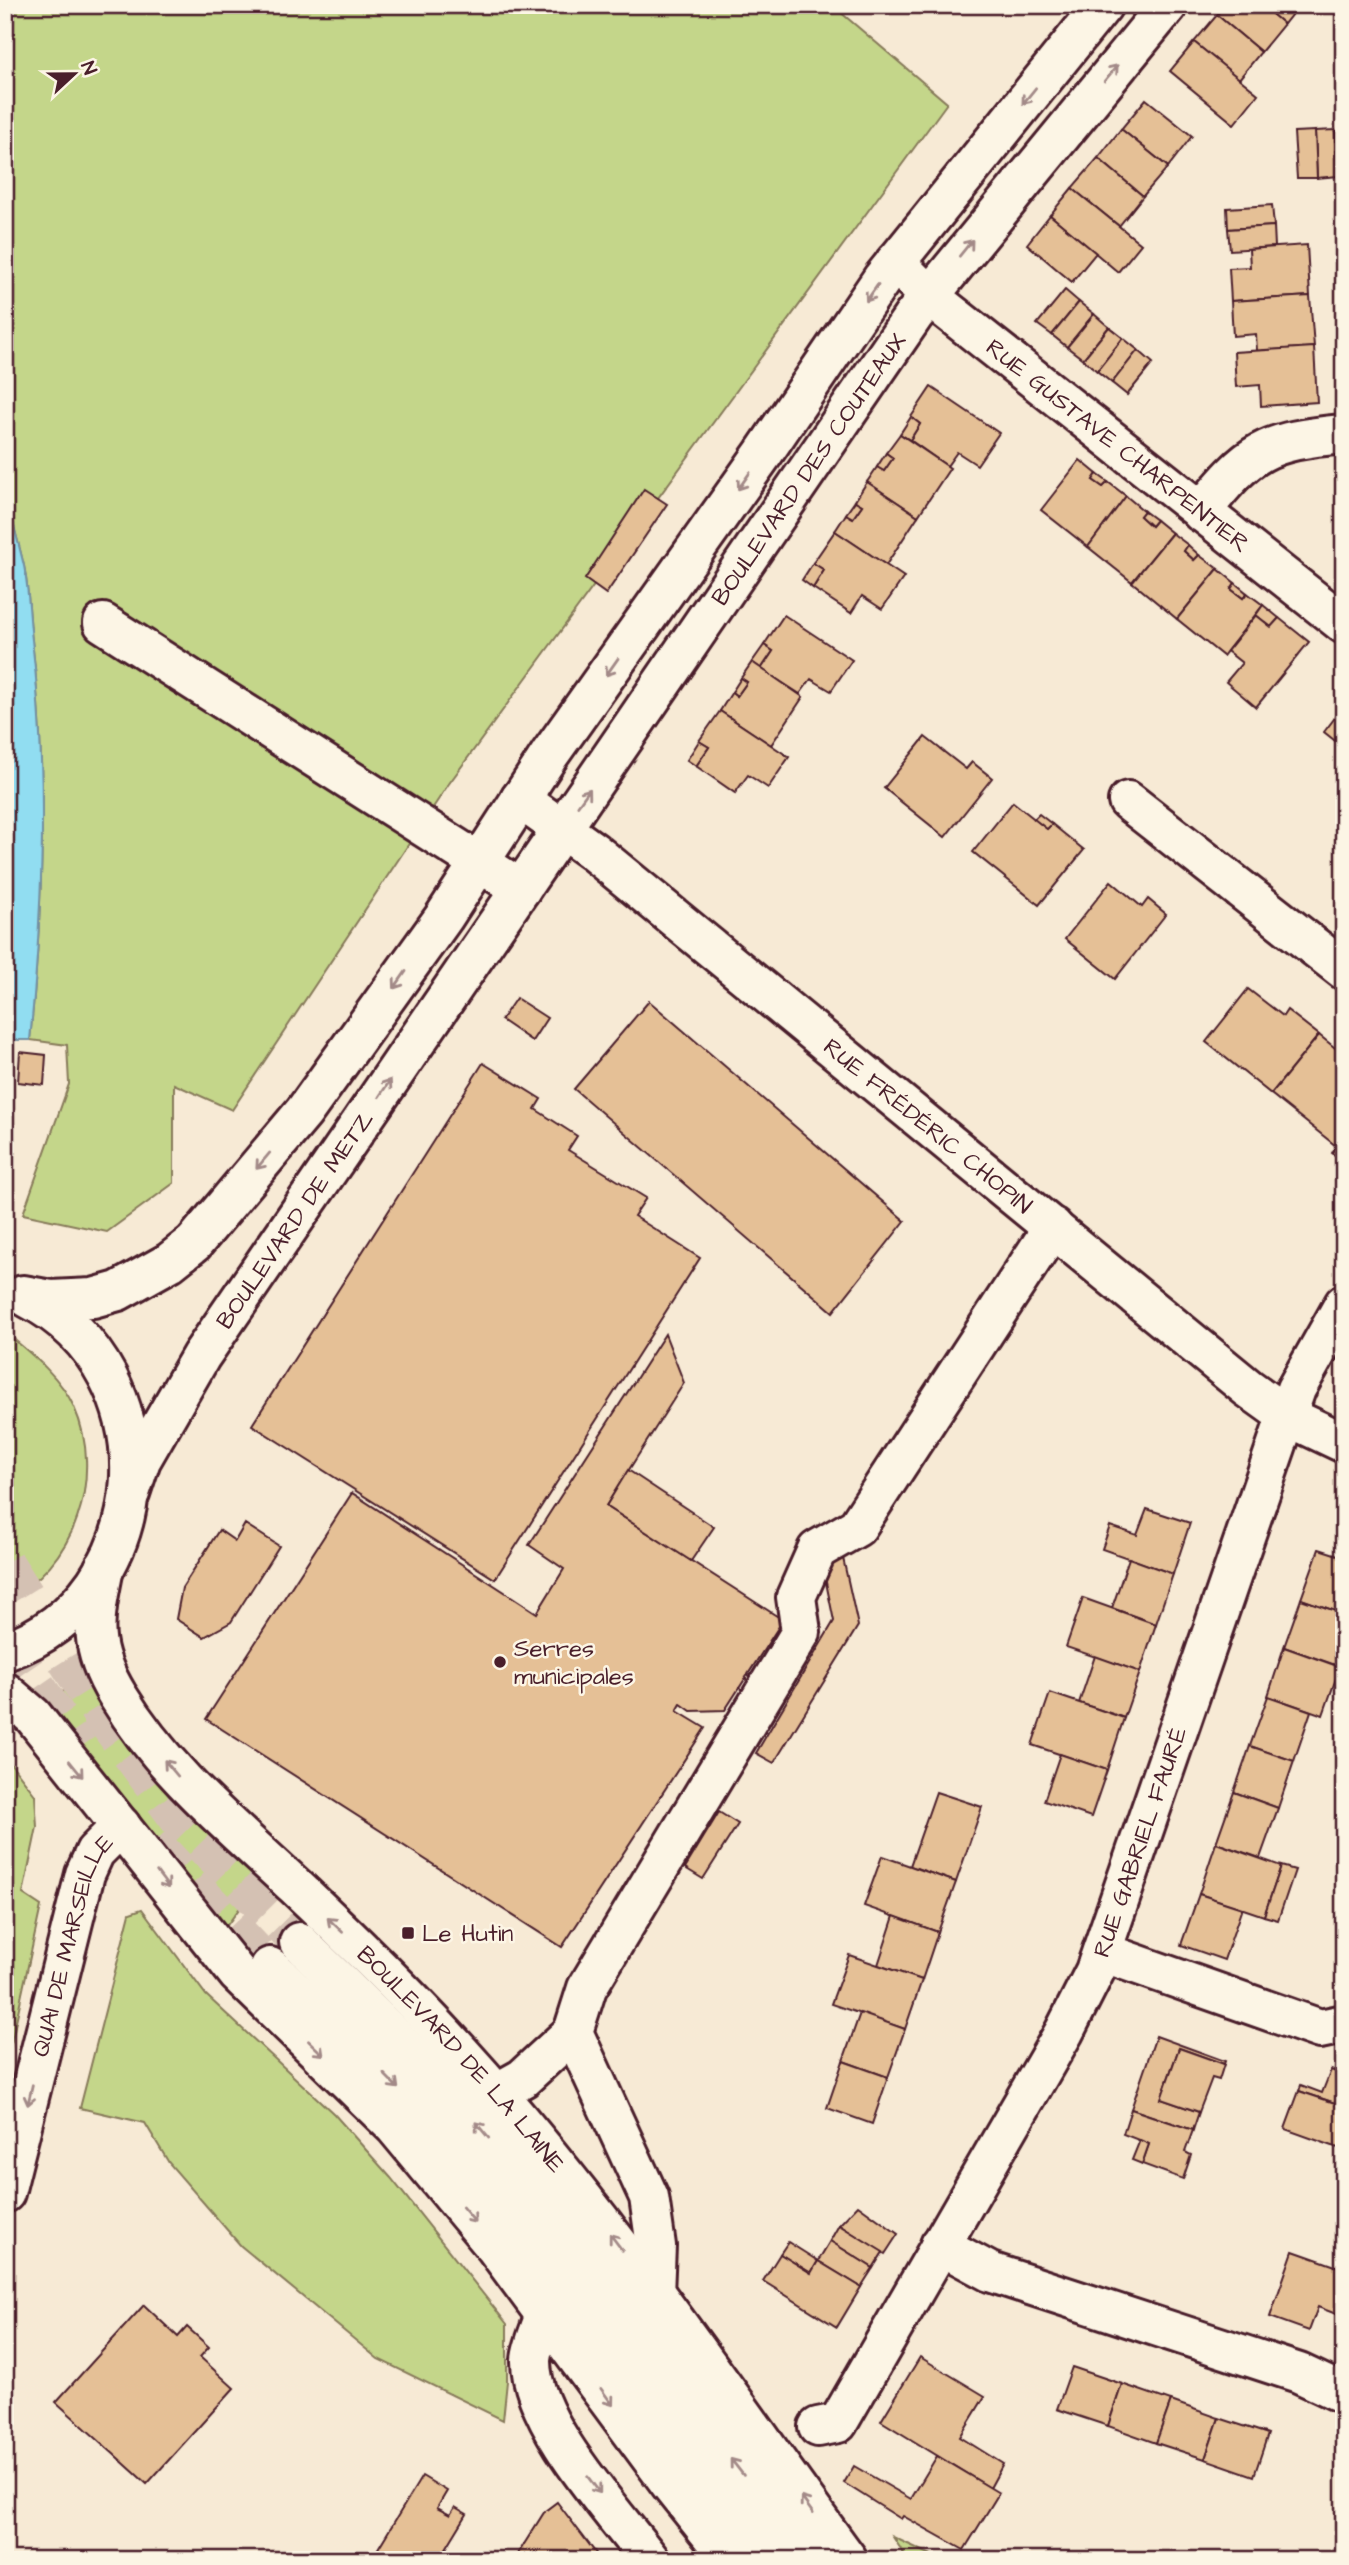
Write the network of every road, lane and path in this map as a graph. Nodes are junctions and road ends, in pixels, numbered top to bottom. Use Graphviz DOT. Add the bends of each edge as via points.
graph roads {
  1 [pos="1103,5"];
  2 [pos="1168,5"];
  3 [pos="895,262"];
  4 [pos="929,296"];
  5 [pos="1344,434"];
  6 [pos="1201,512"];
  7 [pos="103,623"];
  8 [pos="1344,624"];
  9 [pos="520,799"];
  10 [pos="1128,801"];
  11 [pos="562,829"];
  12 [pos="479,863"];
  13 [pos="521,890"];
  14 [pos="439,924"];
  15 [pos="476,954"];
  16 [pos="1344,970"];
  17 [pos="1053,1227"];
  18 [pos="14,1291"];
  19 [pos="1344,1304"];
  20 [pos="1287,1416"];
  21 [pos="1344,1443"];
  22 [pos="130,1493"];
  23 [pos="104,1568"];
  24 [pos="5,1650"];
  25 [pos="5,1692"];
  26 [pos="121,1826"];
  27 [pos="299,1941"];
  28 [pos="1102,1952"];
  29 [pos="270,1967"];
  30 [pos="1344,2024"];
  31 [pos="573,2032"];
  32 [pos="496,2093"];
  33 [pos="5,2193"];
  34 [pos="940,2245"];
  35 [pos="654,2294"];
  36 [pos="545,2314"];
  37 [pos="1344,2395"];
  38 [pos="818,2427"];
  39 [pos="650,2560"];
  40 [pos="730,2560"];
  41 [pos="767,2560"];
  42 [pos="809,2560"];
  43 [pos="848,2560"];
  1 -- 3 [label="main road, BOULEVARD DES COUTEAUX, one-way"];
  4 -- 2 [label="main road, BOULEVARD DES COUTEAUX, one-way"];
  3 -- 4 [label="main road, RUE GUSTAVE CHARPENTIER"];
  3 -- 9 [label="main road, BOULEVARD DES COUTEAUX, one-way"];
  4 -- 6 [label="main road, RUE GUSTAVE CHARPENTIER"];
  11 -- 4 [label="main road, BOULEVARD DES COUTEAUX, one-way"];
  5 -- 6 [label="main road" via="1304,437 1262,450 1235,470"];
  6 -- 8 [label="main road, RUE GUSTAVE CHARPENTIER"];
  7 -- 12 [label="main road"];
  9 -- 11 [label="main road, RUE FRÉDÉRIC CHOPIN"];
  9 -- 12 [label="main road, BOULEVARD DES COUTEAUX"];
  10 -- 16 [label="main road"];
  11 -- 13 [label="main road, BOULEVARD DES COUTEAUX"];
  11 -- 17 [label="main road, RUE FRÉDÉRIC CHOPIN"];
  12 -- 13 [label="main road"];
  12 -- 14 [label="main road, BOULEVARD DES COUTEAUX"];
  13 -- 15 [label="main road, BOULEVARD DES COUTEAUX"];
  14 -- 18 [label="main road, BOULEVARD DE METZ, one-way" via="312,1102 194,1243 118,1291 93,1298 69,1300"];
  22 -- 15 [label="main road, BOULEVARD DE METZ, one-way" via="141,1460 181,1387"];
  17 -- 20 [label="main road, RUE FRÉDÉRIC CHOPIN"];
  17 -- 31 [label="main road" via="857,1527 817,1549 796,1597 801,1632 587,1987"];
  18 -- 22 [label="main road" via="56,1316 101,1365 127,1427"];
  19 -- 20 [label="main road, RUE GABRIEL FAURÉ" via="1296,1389"];
  20 -- 21 [label="main road, RUE FRÉDÉRIC CHOPIN"];
  20 -- 28 [label="main road, RUE GABRIEL FAURÉ"];
  22 -- 23 [label="main road" via="121,1532"];
  23 -- 24 [label="main road" via="63,1616"];
  32 -- 23 [label="main road, BOULEVARD DE LA LAINE, one-way" via="356,1945 190,1791 143,1732 102,1667 94,1641"];
  25 -- 26 [label="main road, one-way" via="33,1716"];
  26 -- 33 [label="main road, QUAI DE MARSEILLE, one-way" via="95,1852 85,1874"];
  26 -- 36 [label="main road, one-way" via="238,1973 395,2127"];
  42 -- 27 [label="main road, one-way" via="600,2276 484,2132"];
  28 -- 30 [label="main road" via="1320,2029"];
  28 -- 34 [label="main road, RUE GABRIEL FAURÉ" via="1064,2032"];
  29 -- 41 [label="main road, one-way" via="391,2080 506,2208"];
  31 -- 32 [label="main road" via="523,2078"];
  31 -- 35 [label="main road" via="649,2197 656,2246"];
  35 -- 32 [label="main road, BOULEVARD DE LA LAINE, one-way" via="582,2196"];
  34 -- 37 [label="main road" via="990,2272 1299,2373"];
  34 -- 38 [label="main road, RUE GABRIEL FAURÉ" via="838,2423"];
  43 -- 35 [label="main road, BOULEVARD DE LA LAINE, one-way"];
  36 -- 39 [label="main road, one-way" via="531,2359 543,2410 558,2438"];
  36 -- 40 [label="main road, one-way"];
}
